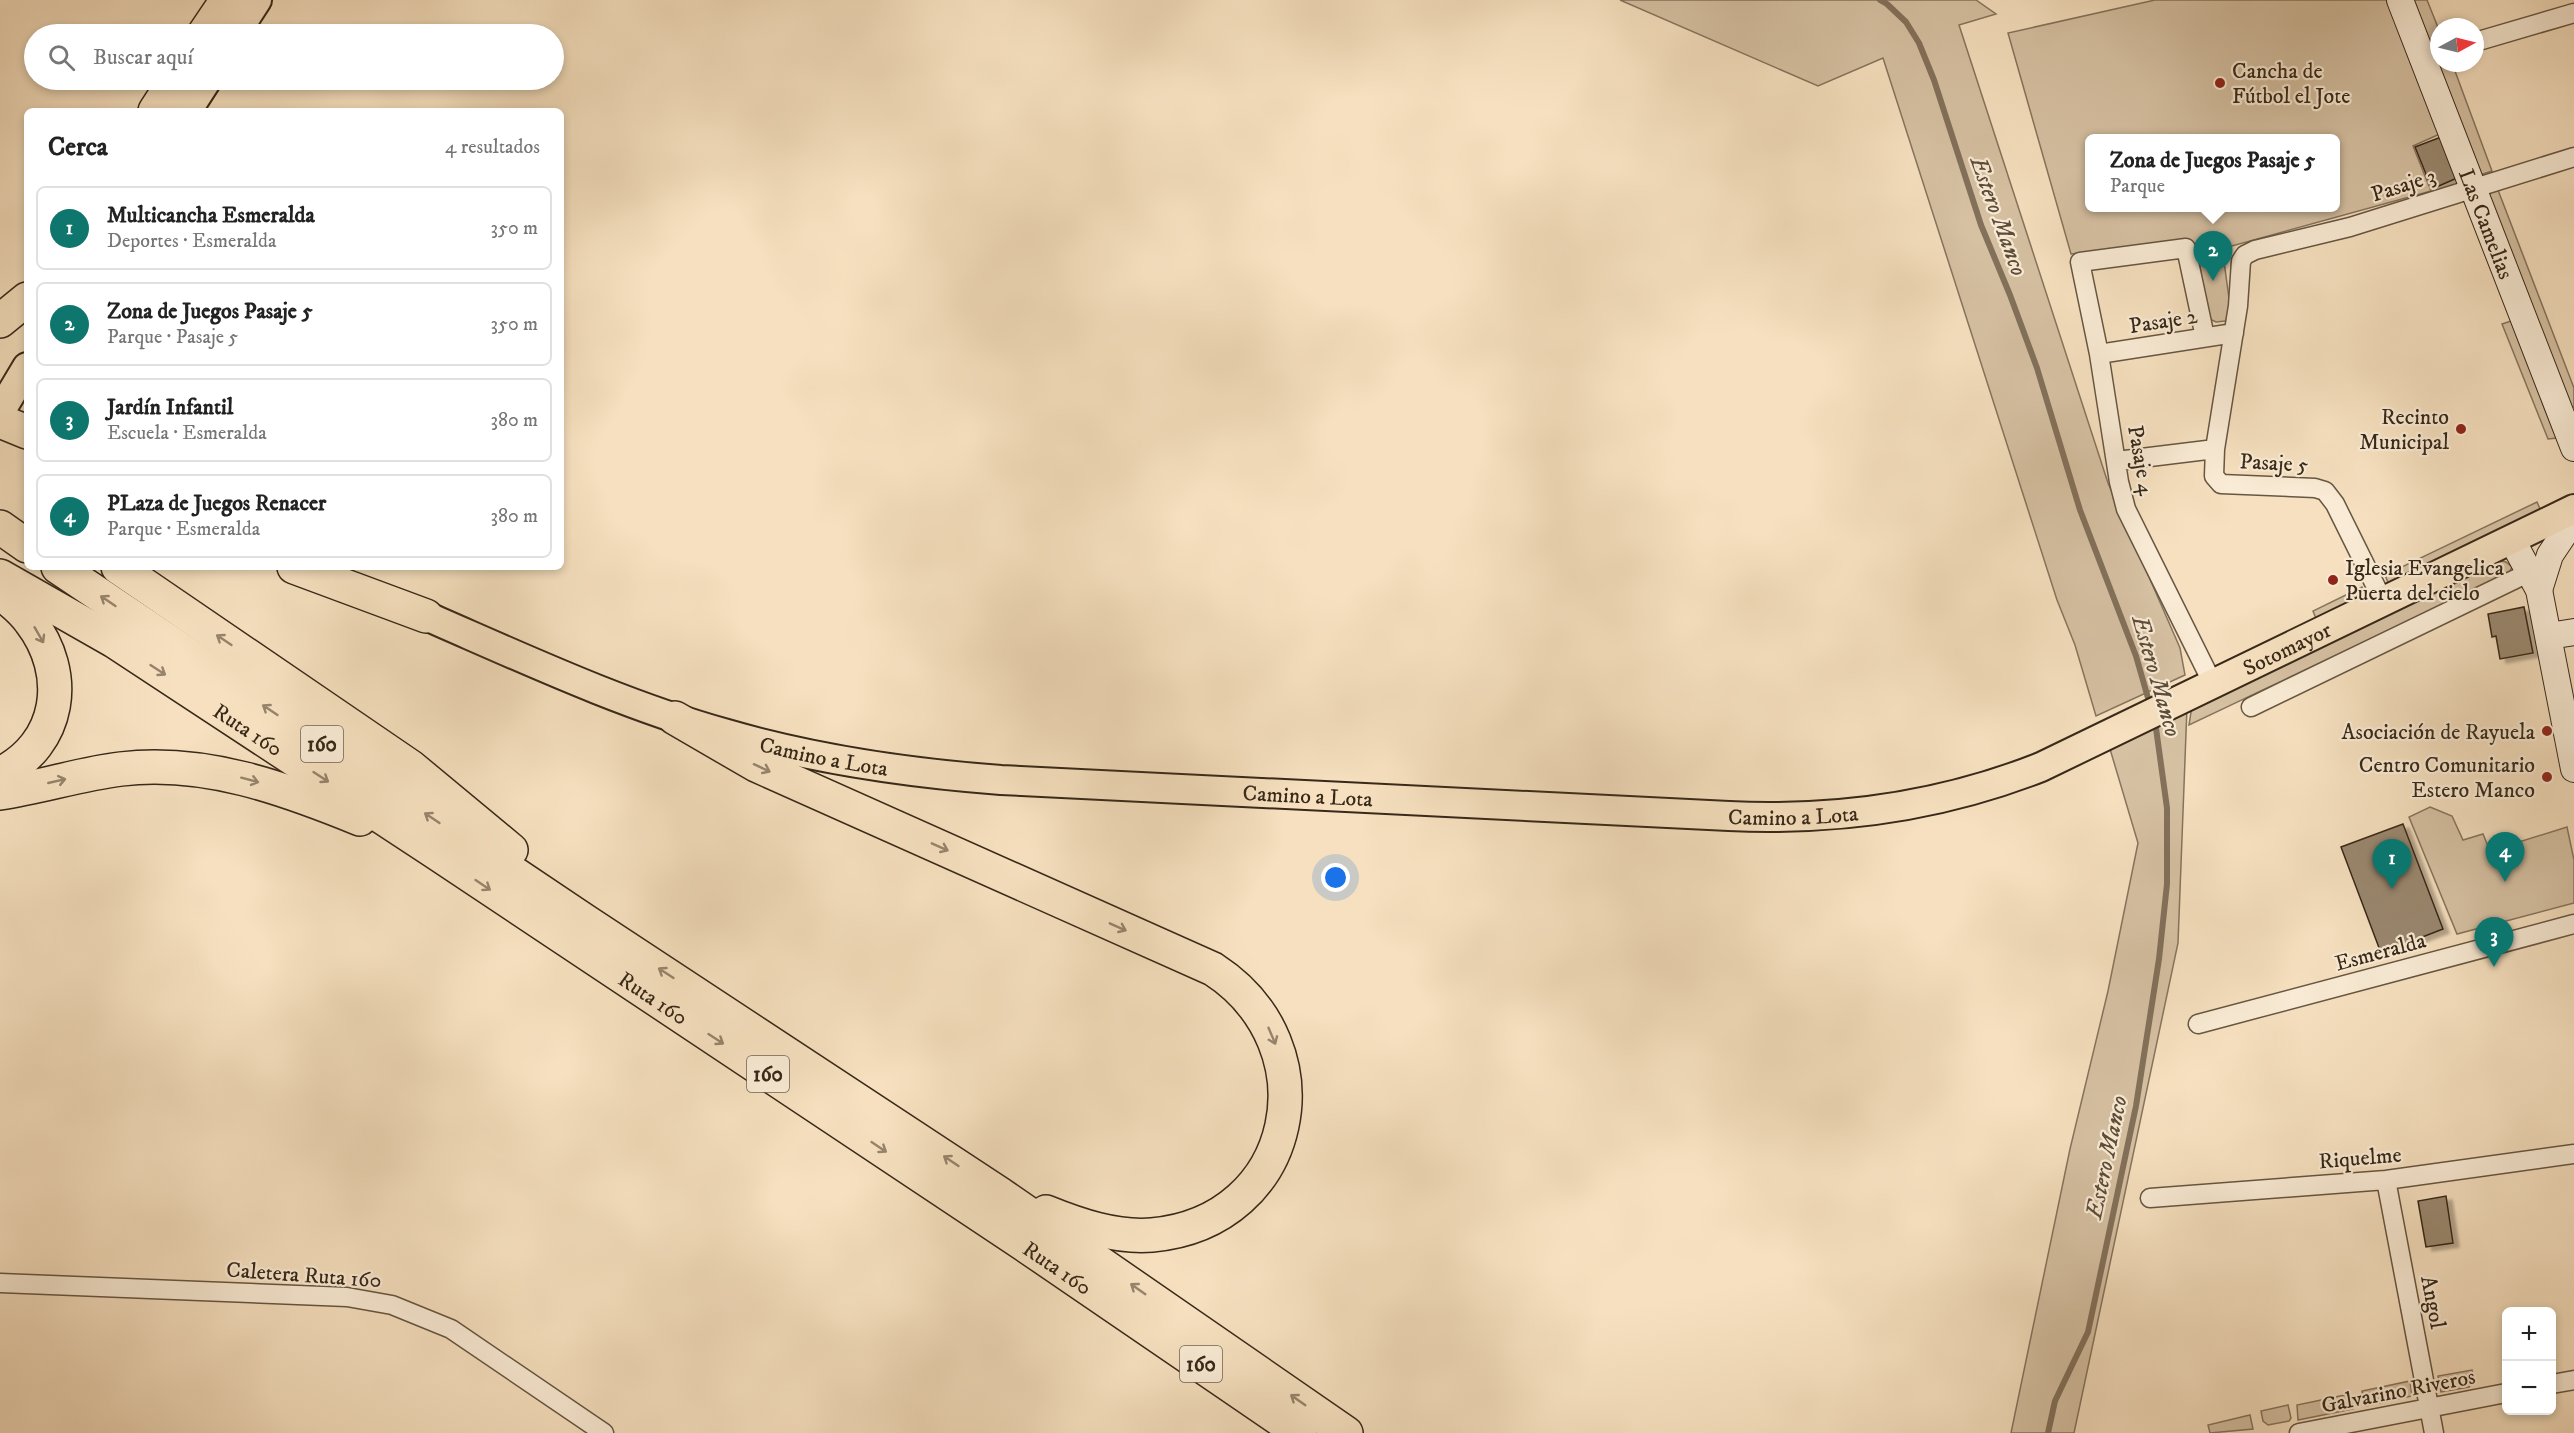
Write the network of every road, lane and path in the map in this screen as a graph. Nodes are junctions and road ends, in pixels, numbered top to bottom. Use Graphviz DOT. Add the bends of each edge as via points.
graph roads {
  1 [pos="227,0"];
  2 [pos="256,0"];
  3 [pos="2400,0"];
  4 [pos="2574,13"];
  5 [pos="211,24"];
  6 [pos="241,24"];
  7 [pos="2484,39"];
  8 [pos="2430,55"];
  9 [pos="2435,72"];
  10 [pos="169,90"];
  11 [pos="201,90"];
  12 [pos="157,108"];
  13 [pos="189,108"];
  14 [pos="2574,157"];
  15 [pos="2471,188"];
  16 [pos="2245,255"];
  17 [pos="24,301"];
  18 [pos="0,321"];
  19 [pos="2234,333"];
  20 [pos="2205,338"];
  21 [pos="2099,354"];
  22 [pos="24,372"];
  23 [pos="0,412"];
  24 [pos="0,421"];
  25 [pos="24,431"];
  26 [pos="2571,434"];
  27 [pos="0,442"];
  28 [pos="2215,449"];
  29 [pos="24,452"];
  30 [pos="2117,461"];
  31 [pos="2574,509"];
  32 [pos="2574,519"];
  33 [pos="0,527"];
  34 [pos="2512,540"];
  35 [pos="24,544"];
  36 [pos="62,570"];
  37 [pos="122,570"];
  38 [pos="302,570"];
  39 [pos="339,570"];
  40 [pos="0,576"];
  41 [pos="2534,581"];
  42 [pos="0,592"];
  43 [pos="2384,603"];
  44 [pos="426,616"];
  45 [pos="2574,632"];
  46 [pos="2549,636"];
  47 [pos="2203,689"];
  48 [pos="2251,707"];
  49 [pos="675,718"];
  50 [pos="2574,769"];
  51 [pos="0,774"];
  52 [pos="0,793"];
  53 [pos="435,852"];
  54 [pos="585,921"];
  55 [pos="2574,924"];
  56 [pos="2198,1024"];
  57 [pos="2574,1154"];
  58 [pos="2386,1180"];
  59 [pos="1000,1194"];
  60 [pos="2150,1198"];
  61 [pos="0,1283"];
  62 [pos="2574,1380"];
  63 [pos="2556,1383"];
  64 [pos="2502,1394"];
  65 [pos="2430,1408"];
  66 [pos="604,1433"];
  67 [pos="1300,1433"];
  68 [pos="1346,1433"];
  69 [pos="2299,1433"];
  70 [pos="2434,1433"];
  1 -- 5 [label="highway"];
  2 -- 6 [label="main road"];
  3 -- 8 [label="street, Las Camelias"];
  4 -- 7 [label="street"];
  9 -- 15 [label="street, Las Camelias"];
  10 -- 12 [label="highway"];
  11 -- 13 [label="main road"];
  14 -- 15 [label="street, Pasaje 3"];
  15 -- 16 [label="street, Pasaje 3"];
  15 -- 26 [label="street, Las Camelias"];
  16 -- 19 [label="street, Pasaje 5" via="2239,268"];
  17 -- 18 [label="highway"];
  19 -- 20 [label="street, Pasaje 2"];
  19 -- 28 [label="street, Pasaje 5"];
  20 -- 21 [label="street, Pasaje 2"];
  20 -- 21 [label="street, Pasaje 4" via="2186,248 2080,262"];
  21 -- 30 [label="street, Pasaje 4"];
  22 -- 23 [label="main road"];
  24 -- 25 [label="highway"];
  27 -- 29 [label="highway"];
  28 -- 30 [label="street"];
  28 -- 43 [label="street, Pasaje 5" via="2214,476 2221,484 2315,488 2331,497"];
  30 -- 47 [label="street, Pasaje 4" via="2126,509"];
  31 -- 34 [label="main road, Sotomayor"];
  32 -- 41 [label="street"];
  33 -- 35 [label="highway"];
  34 -- 41 [label="street"];
  34 -- 43 [label="main road, Sotomayor"];
  54 -- 36 [label="highway, Ruta 160 / 160, one-way"];
  54 -- 37 [label="highway, one-way" via="502,841 411,768"];
  38 -- 44 [label="highway"];
  39 -- 44 [label="highway"];
  40 -- 53 [label="highway, Ruta 160 / 160, one-way" via="114,641"];
  41 -- 46 [label="street"];
  41 -- 48 [label="street, Sotomayor"];
  42 -- 51 [label="highway, one-way" via="38,632 51,662 55,696 50,720 39,743 22,762"];
  43 -- 47 [label="main road, Sotomayor"];
  44 -- 49 [label="main road, Camino a Lota"];
  45 -- 46 [label="street"];
  46 -- 50 [label="street"];
  47 -- 49 [label="main road, Camino a Lota" via="2041,767 1975,791 1879,811 1766,818 945,776 822,757"];
  49 -- 59 [label="highway, one-way" via="756,765 1213,969 1242,991 1264,1018 1282,1067 1281,1131 1275,1151 1258,1180 1220,1214 1169,1233 1132,1235 1081,1224"];
  52 -- 53 [label="highway, one-way" via="123,769 204,770 297,795"];
  53 -- 67 [label="highway, Ruta 160 / 160, one-way" via="1032,1249"];
  59 -- 54 [label="highway, Ruta 160 / 160, one-way"];
  55 -- 56 [label="street, Esmeralda"];
  57 -- 58 [label="street, Riquelme"];
  58 -- 60 [label="street, Riquelme"];
  58 -- 65 [label="street, Angol"];
  68 -- 59 [label="highway, Ruta 160 / 160, one-way"];
  61 -- 66 [label="street, Caletera Ruta 160" via="347,1297 392,1305 451,1329"];
  62 -- 63 [label="street"];
  64 -- 65 [label="street, Galvarino Riveros"];
  65 -- 69 [label="street, Galvarino Riveros"];
  65 -- 70 [label="street, Angol"];
}
